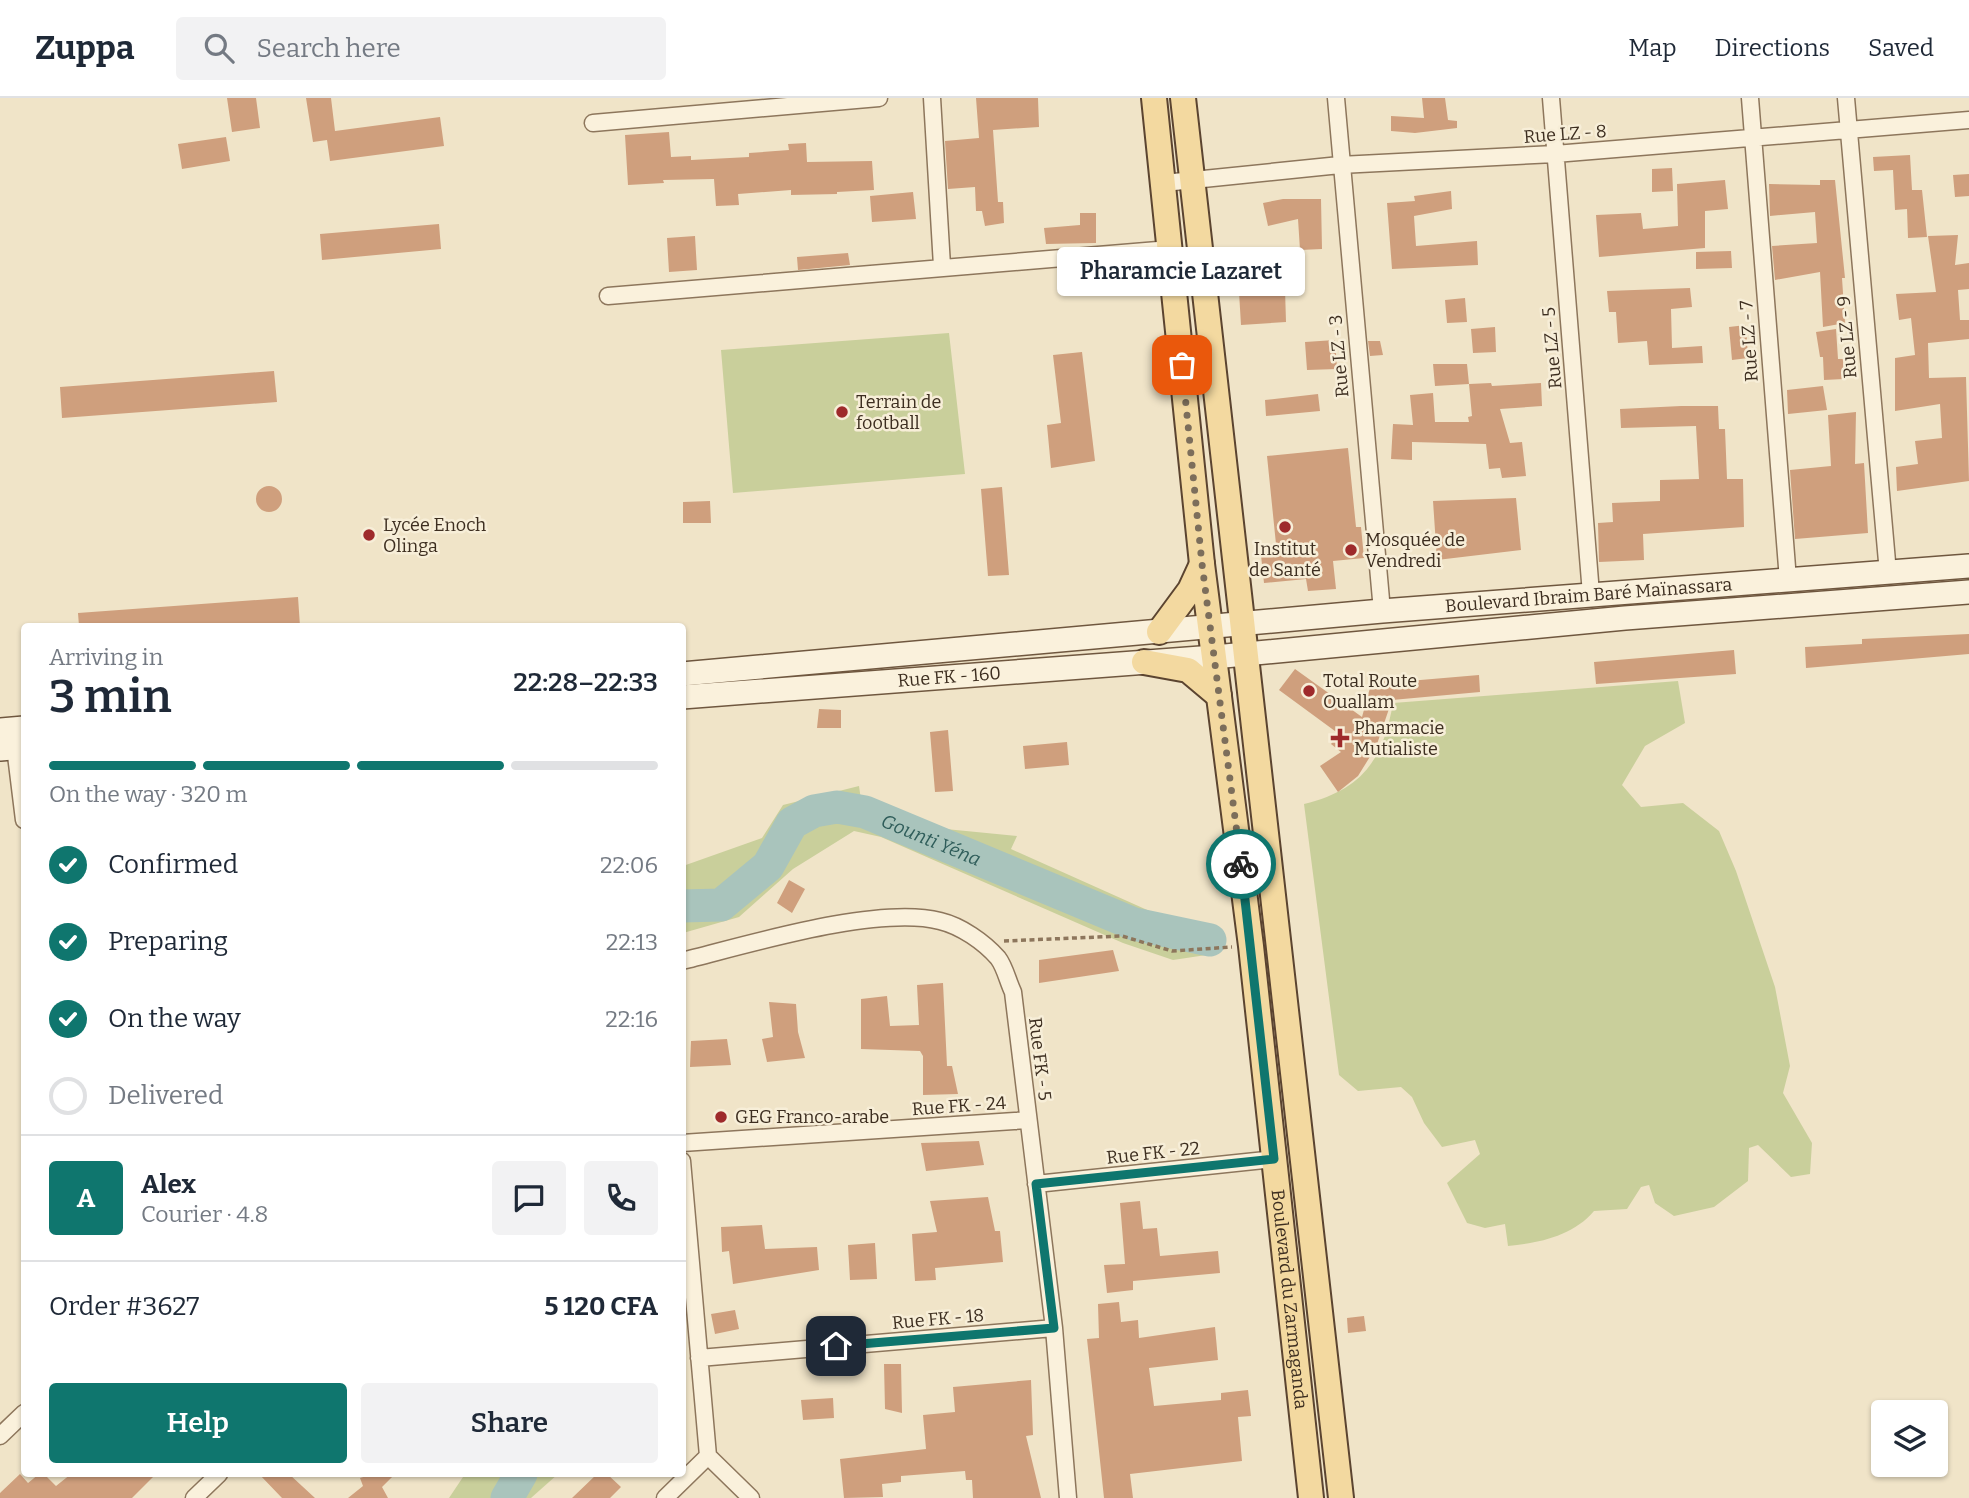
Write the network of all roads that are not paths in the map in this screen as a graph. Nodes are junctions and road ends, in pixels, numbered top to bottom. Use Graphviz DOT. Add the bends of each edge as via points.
graph roads {
  1 [pos="879,98"];
  2 [pos="932,98"];
  3 [pos="1154,98"];
  4 [pos="1183,98"];
  5 [pos="1336,98"];
  6 [pos="1551,98"];
  7 [pos="1749,98"];
  8 [pos="1846,98"];
  9 [pos="1969,120"];
  10 [pos="593,123"];
  11 [pos="1849,131"];
  12 [pos="1753,139"];
  13 [pos="1555,154"];
  14 [pos="1340,165"];
  15 [pos="1193,180"];
  16 [pos="1164,183"];
  17 [pos="1170,249"];
  18 [pos="942,266"];
  19 [pos="608,296"];
  20 [pos="1202,564"];
  21 [pos="1969,566"];
  22 [pos="1888,573"];
  23 [pos="1788,580"];
  24 [pos="1969,592"];
  25 [pos="1591,594"];
  26 [pos="1382,611"];
  27 [pos="1244,624"];
  28 [pos="1210,628"];
  29 [pos="1159,632"];
  30 [pos="1247,653"];
  31 [pos="1214,657"];
  32 [pos="1144,662"];
  33 [pos="686,674"];
  34 [pos="1219,696"];
  35 [pos="686,697"];
  36 [pos="13,738"];
  37 [pos="21,798"];
  38 [pos="686,960"];
  39 [pos="1028,1120"];
  40 [pos="686,1143"];
  41 [pos="1274,1159"];
  42 [pos="1036,1184"];
  43 [pos="686,1246"];
  44 [pos="687,1267"];
  45 [pos="1321,1316"];
  46 [pos="1291,1318"];
  47 [pos="1054,1328"];
  48 [pos="699,1358"];
  49 [pos="21,1416"];
  50 [pos="0,1436"];
  51 [pos="708,1456"];
  52 [pos="216,1477"];
  53 [pos="194,1498"];
  54 [pos="665,1498"];
  55 [pos="751,1498"];
  56 [pos="1068,1498"];
  57 [pos="1311,1498"];
  58 [pos="1340,1498"];
  1 -- 10 [label="street"];
  2 -- 18 [label="street"];
  3 -- 16 [label="main road, Boulevard du Zarmaganda"];
  4 -- 15 [label="main road, Boulevard du Zarmaganda"];
  5 -- 14 [label="street, Rue LZ - 3"];
  6 -- 13 [label="street, Rue LZ - 5"];
  7 -- 12 [label="street, Rue LZ - 7"];
  8 -- 11 [label="street, Rue LZ - 9"];
  9 -- 11 [label="street, Rue LZ - 8"];
  11 -- 12 [label="street, Rue LZ - 8"];
  11 -- 22 [label="street, Rue LZ - 9"];
  12 -- 13 [label="street, Rue LZ - 8"];
  12 -- 23 [label="street, Rue LZ - 7"];
  13 -- 14 [label="street, Rue LZ - 8"];
  13 -- 25 [label="street, Rue LZ - 5"];
  14 -- 15 [label="street, Rue LZ - 8"];
  14 -- 26 [label="street, Rue LZ - 3"];
  15 -- 16 [label="street, Rue LZ - 8"];
  15 -- 27 [label="main road, Boulevard du Zarmaganda"];
  16 -- 17 [label="main road, Boulevard du Zarmaganda"];
  17 -- 18 [label="street"];
  17 -- 20 [label="main road, Boulevard du Zarmaganda"];
  18 -- 19 [label="street"];
  20 -- 28 [label="main road, Boulevard du Zarmaganda"];
  20 -- 29 [label="main road" via="1190,590"];
  21 -- 22 [label="main road, Boulevard Ibraim Baré Maïnassara"];
  22 -- 23 [label="main road, Boulevard Ibraim Baré Maïnassara"];
  23 -- 25 [label="main road, Boulevard Ibraim Baré Maïnassara"];
  24 -- 30 [label="main road, Boulevard Ibraim Baré Maïnassara"];
  25 -- 26 [label="main road, Boulevard Ibraim Baré Maïnassara"];
  26 -- 27 [label="main road, Boulevard Ibraim Baré Maïnassara"];
  27 -- 28 [label="main road, Boulevard Ibraim Baré Maïnassara"];
  27 -- 30 [label="main road, Boulevard du Zarmaganda"];
  28 -- 29 [label="main road, Rue FK - 160"];
  28 -- 31 [label="main road, Boulevard du Zarmaganda"];
  29 -- 33 [label="main road, Rue FK - 160"];
  30 -- 31 [label="main road, Boulevard Ibraim Baré Maïnassara"];
  30 -- 45 [label="main road, Boulevard du Zarmaganda"];
  31 -- 32 [label="main road, Rue FK - 160"];
  31 -- 34 [label="main road, Boulevard du Zarmaganda"];
  32 -- 34 [label="main road" via="1188,670"];
  32 -- 35 [label="main road, Rue FK - 160"];
  34 -- 41 [label="main road, Boulevard du Zarmaganda"];
  36 -- 37 [label="street"];
  38 -- 39 [label="street, Rue FK - 5" via="792,933 886,919 940,921 965,931 999,960 1013,992"];
  39 -- 40 [label="street, Rue FK - 24"];
  39 -- 42 [label="street, Rue FK - 5"];
  41 -- 42 [label="street, Rue FK - 22"];
  41 -- 46 [label="main road, Boulevard du Zarmaganda"];
  42 -- 47 [label="street, Rue FK - 5"];
  43 -- 44 [label="street"];
  44 -- 48 [label="street"];
  45 -- 46 [label="main road"];
  45 -- 58 [label="main road, Boulevard du Zarmaganda"];
  46 -- 57 [label="main road, Boulevard du Zarmaganda"];
  47 -- 48 [label="street, Rue FK - 18"];
  47 -- 56 [label="street, Rue FK - 5"];
  48 -- 51 [label="street"];
  49 -- 50 [label="street"];
  51 -- 54 [label="street"];
  51 -- 55 [label="street"];
  52 -- 53 [label="street"];
}
